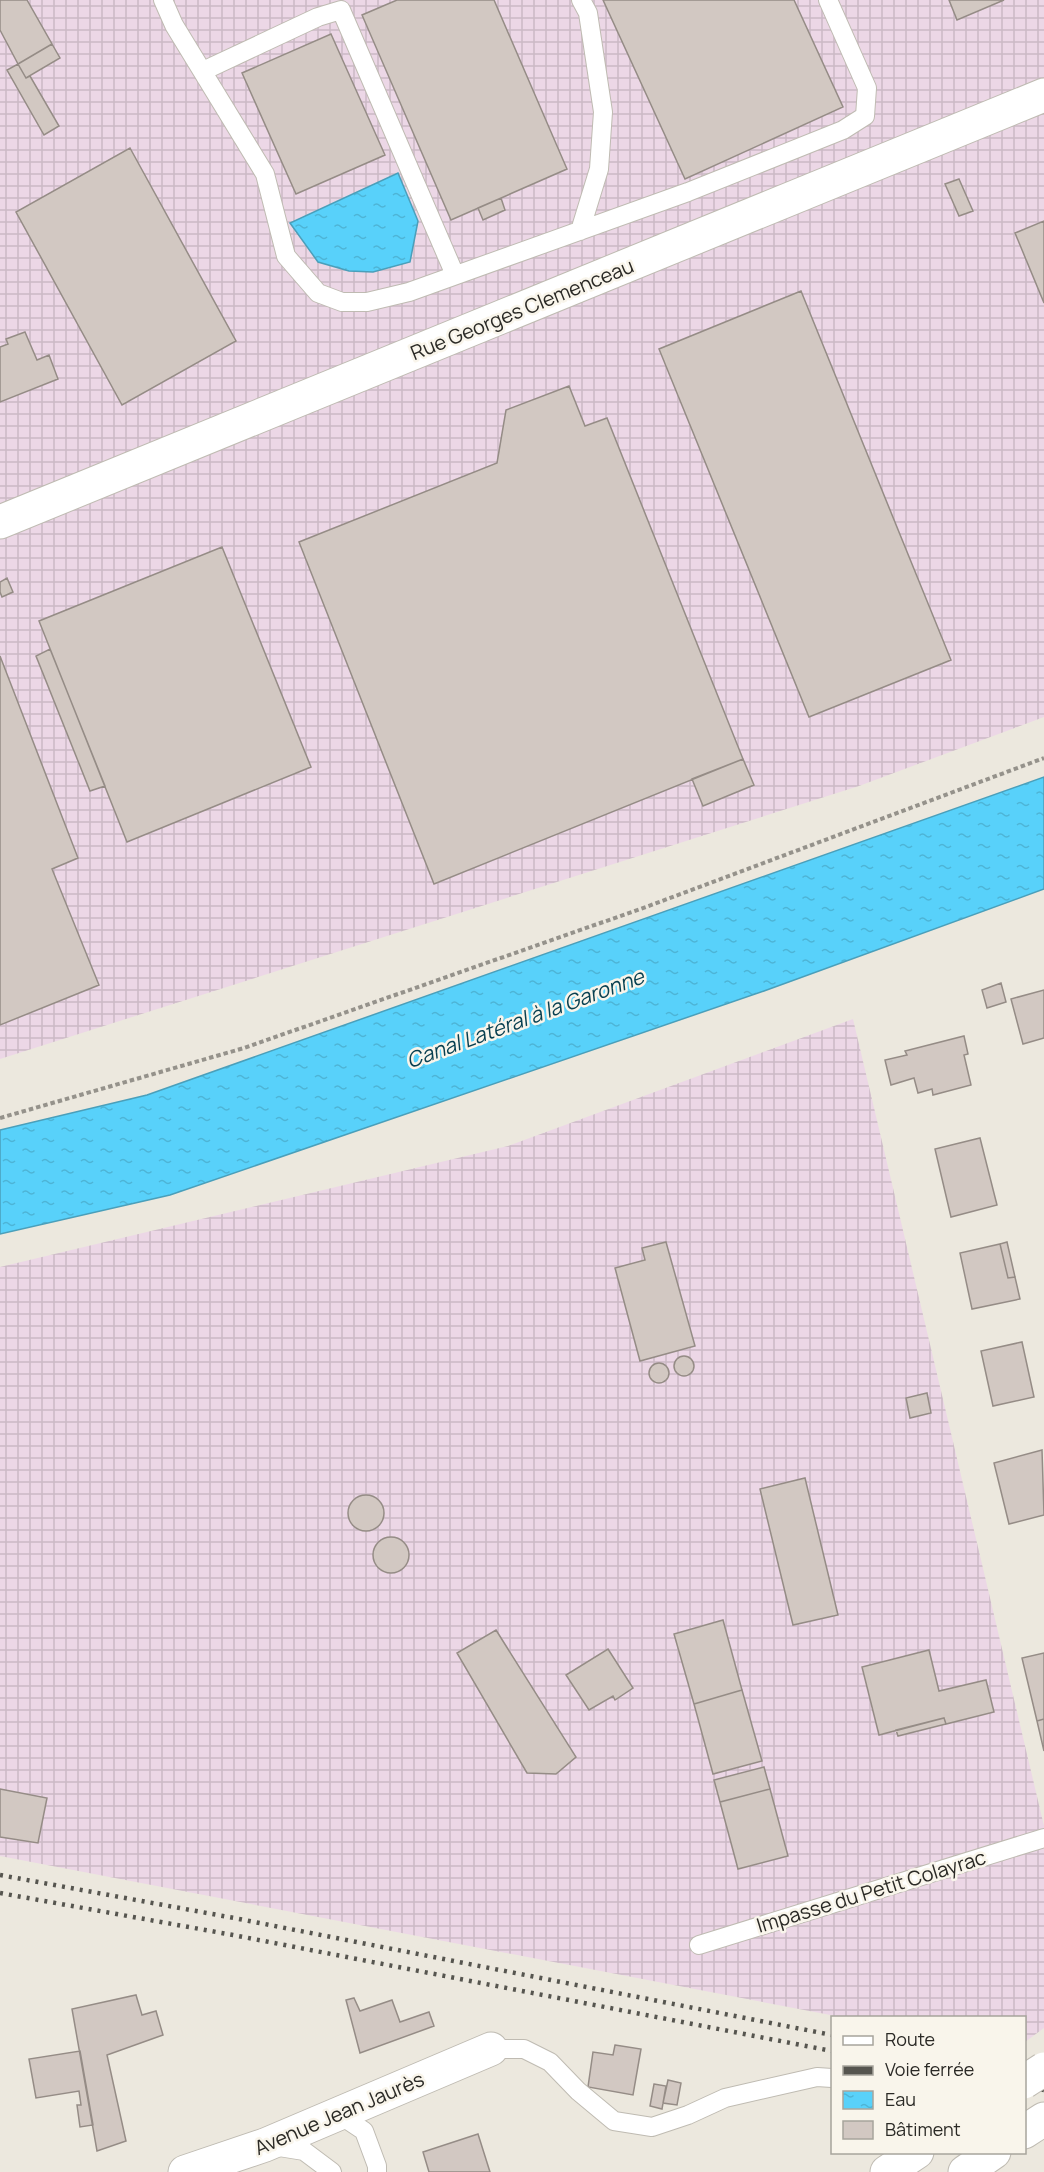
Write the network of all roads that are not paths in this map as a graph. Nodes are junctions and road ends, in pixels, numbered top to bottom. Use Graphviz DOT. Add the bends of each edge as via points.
graph roads {
  1 [pos="163,0"];
  2 [pos="581,0"];
  3 [pos="828,0"];
  4 [pos="202,71"];
  5 [pos="1044,95"];
  6 [pos="580,231"];
  7 [pos="455,275"];
  8 [pos="0,522"];
  9 [pos="1044,1838"];
  10 [pos="699,1945"];
  11 [pos="491,2049"];
  12 [pos="1044,2069"];
  13 [pos="831,2078"];
  14 [pos="1026,2081"];
  15 [pos="337,2113"];
  16 [pos="1044,2119"];
  17 [pos="1026,2131"];
  18 [pos="265,2145"];
  19 [pos="914,2154"];
  20 [pos="991,2154"];
  21 [pos="185,2172"];
  22 [pos="332,2172"];
  23 [pos="377,2172"];
  24 [pos="887,2172"];
  25 [pos="965,2172"];
  1 -- 4 [label="lane"];
  2 -- 6 [label="lane" via="588,13 603,112 599,169"];
  3 -- 6 [label="lane" via="867,88 865,116 843,130"];
  4 -- 7 [label="lane" via="265,174 286,256 318,293 342,303 367,302"];
  4 -- 7 [label="lane" via="318,16 341,10"];
  5 -- 8 [label="street, Rue Georges Clemenceau"];
  6 -- 7 [label="lane"];
  9 -- 10 [label="lane, Impasse du Petit Colayrac"];
  11 -- 13 [label="lane" via="524,2049 550,2062 614,2121 652,2127 725,2098 817,2077"];
  11 -- 15 [label="street, Avenue Jean Jaurès"];
  12 -- 14 [label="street, bridge"];
  15 -- 18 [label="street, Avenue Jean Jaurès"];
  15 -- 23 [label="lane" via="364,2131"];
  16 -- 17 [label="street"];
  18 -- 21 [label="street, Avenue Jean Jaurès"];
  18 -- 22 [label="lane" via="304,2151"];
  19 -- 24 [label="street"];
  20 -- 25 [label="street"];
}
